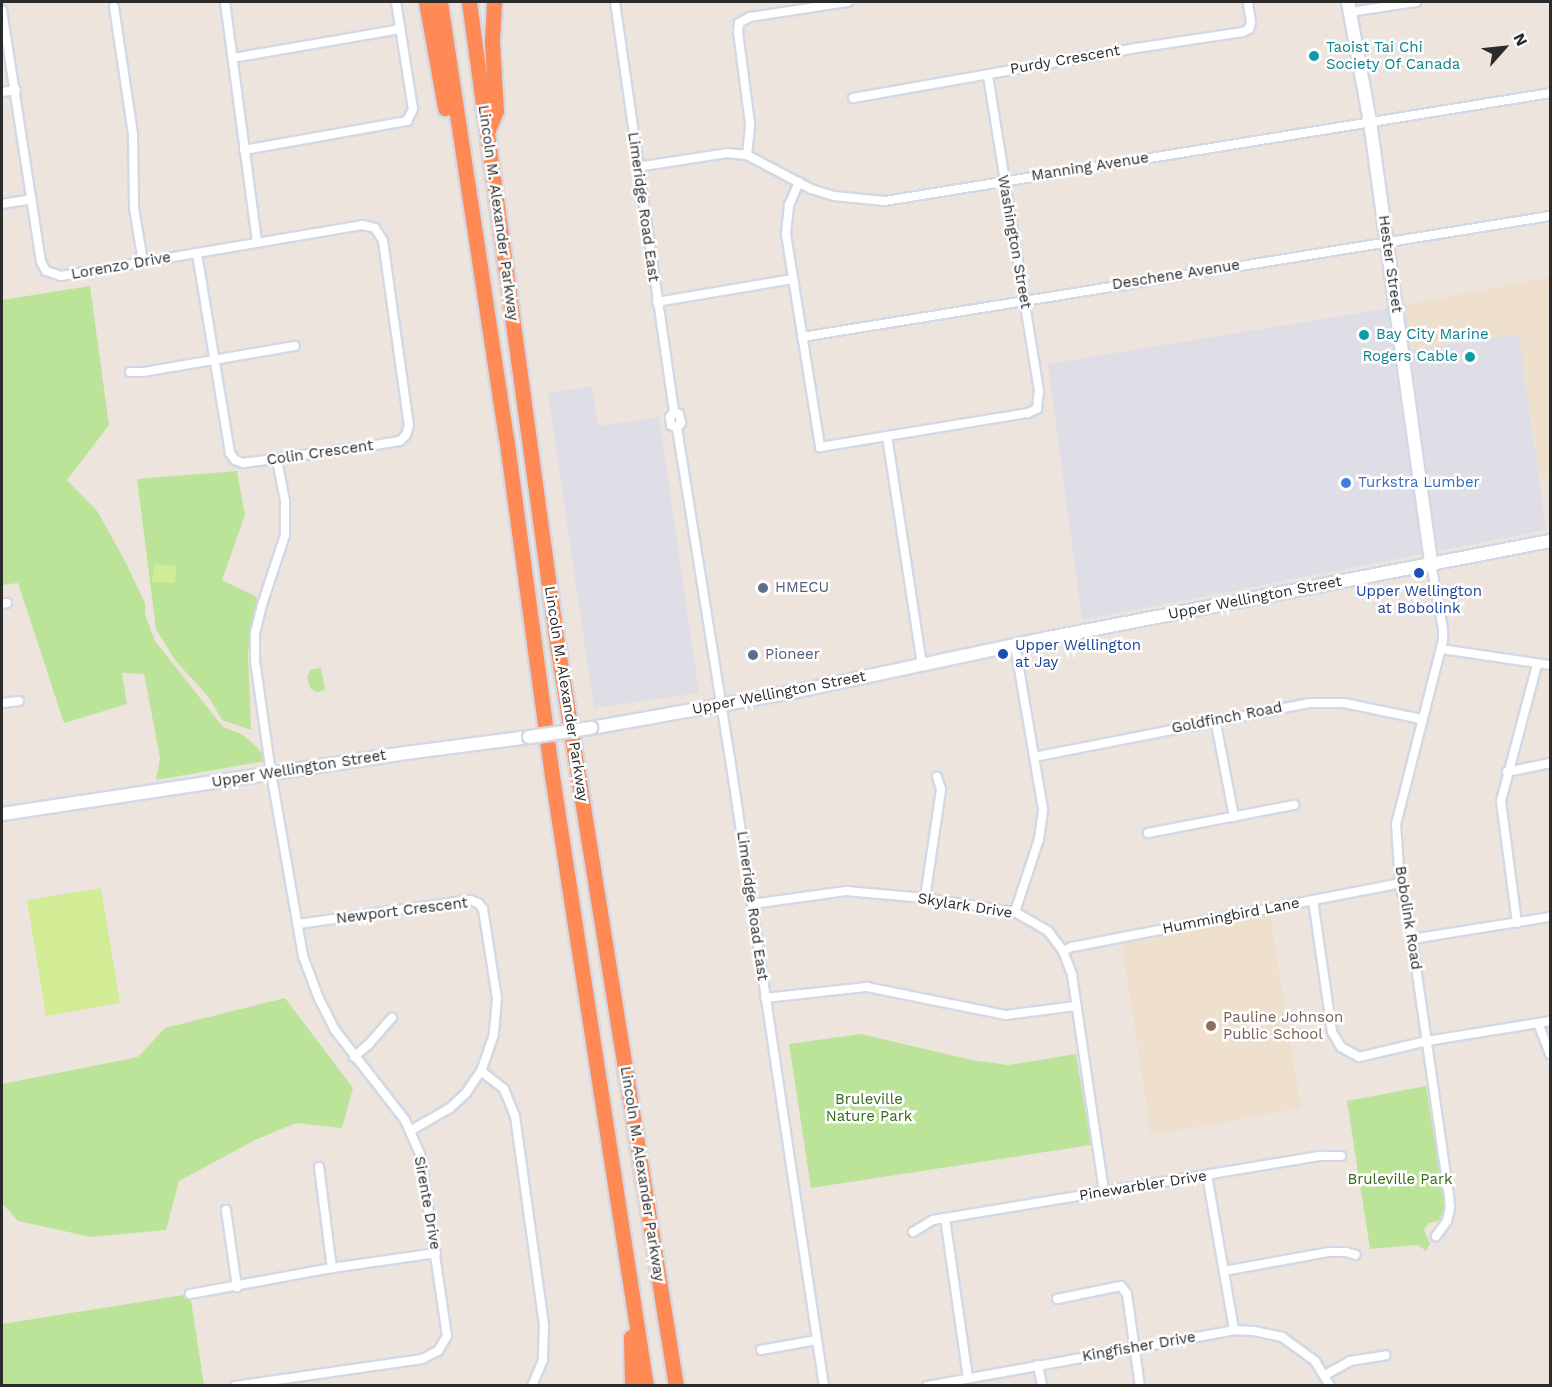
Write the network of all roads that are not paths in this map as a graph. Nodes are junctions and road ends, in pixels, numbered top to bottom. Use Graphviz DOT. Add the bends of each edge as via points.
graph roads {
  1 [pos="225,2"];
  2 [pos="396,2"];
  3 [pos="426,2"];
  4 [pos="440,2"];
  5 [pos="469,2"];
  6 [pos="494,2"];
  7 [pos="615,2"];
  8 [pos="848,2"];
  9 [pos="1248,2"];
  10 [pos="1416,2"];
  11 [pos="114,7"];
  12 [pos="1349,7"];
  13 [pos="2,10"];
  14 [pos="401,29"];
  15 [pos="233,58"];
  16 [pos="988,75"];
  17 [pos="16,90"];
  18 [pos="2,92"];
  19 [pos="1551,93"];
  20 [pos="853,98"];
  21 [pos="1370,122"];
  22 [pos="487,132"];
  23 [pos="244,150"];
  24 [pos="747,155"];
  25 [pos="637,167"];
  26 [pos="465,174"];
  27 [pos="799,182"];
  28 [pos="1003,182"];
  29 [pos="32,199"];
  30 [pos="2,204"];
  31 [pos="1551,216"];
  32 [pos="378,230"];
  33 [pos="1388,241"];
  34 [pos="257,243"];
  35 [pos="197,253"];
  36 [pos="143,262"];
  37 [pos="793,279"];
  38 [pos="1024,299"];
  39 [pos="657,302"];
  40 [pos="802,337"];
  41 [pos="295,346"];
  42 [pos="214,359"];
  43 [pos="130,372"];
  44 [pos="887,436"];
  45 [pos="277,460"];
  46 [pos="1551,541"];
  47 [pos="1431,564"];
  48 [pos="1015,646"];
  49 [pos="1441,649"];
  50 [pos="922,664"];
  51 [pos="1537,665"];
  52 [pos="1551,665"];
  53 [pos="18,701"];
  54 [pos="2,703"];
  55 [pos="721,705"];
  56 [pos="1421,719"];
  57 [pos="1215,720"];
  58 [pos="1034,757"];
  59 [pos="1551,764"];
  60 [pos="1507,772"];
  61 [pos="271,773"];
  62 [pos="937,777"];
  63 [pos="1294,805"];
  64 [pos="2,814"];
  65 [pos="1234,817"];
  66 [pos="1148,833"];
  67 [pos="1400,883"];
  68 [pos="925,898"];
  69 [pos="1313,900"];
  70 [pos="752,904"];
  71 [pos="1015,912"];
  72 [pos="1551,917"];
  73 [pos="1517,923"];
  74 [pos="298,924"];
  75 [pos="1412,939"];
  76 [pos="1063,951"];
  77 [pos="765,998"];
  78 [pos="1075,1006"];
  79 [pos="392,1018"];
  80 [pos="1551,1021"];
  81 [pos="1538,1023"];
  82 [pos="1427,1041"];
  83 [pos="1551,1054"];
  84 [pos="354,1057"];
  85 [pos="481,1070"];
  86 [pos="410,1131"];
  87 [pos="1341,1156"];
  88 [pos="319,1167"];
  89 [pos="1207,1175"];
  90 [pos="1104,1192"];
  91 [pos="226,1210"];
  92 [pos="945,1218"];
  93 [pos="913,1232"];
  94 [pos="1436,1236"];
  95 [pos="653,1240"];
  96 [pos="436,1253"];
  97 [pos="1356,1255"];
  98 [pos="332,1268"];
  99 [pos="1224,1271"];
  100 [pos="237,1287"];
  101 [pos="190,1294"];
  102 [pos="1057,1299"];
  103 [pos="635,1307"];
  104 [pos="1234,1330"];
  105 [pos="816,1340"];
  106 [pos="1135,1347"];
  107 [pos="761,1350"];
  108 [pos="1386,1355"];
  109 [pos="1038,1365"];
  110 [pos="300,1374"];
  111 [pos="1325,1375"];
  112 [pos="968,1378"];
  113 [pos="235,1386"];
  114 [pos="302,1386"];
  115 [pos="532,1386"];
  116 [pos="632,1386"];
  117 [pos="646,1386"];
  118 [pos="676,1386"];
  119 [pos="686,1386"];
  120 [pos="824,1386"];
  121 [pos="927,1386"];
  122 [pos="1042,1386"];
  123 [pos="1140,1386"];
  124 [pos="1330,1386"];
  1 -- 15 [label="street"];
  2 -- 14 [label="street"];
  3 -- 26 [label="highway" via="453,147"];
  4 -- 26 [label="highway, Lincoln M. Alexander Parkway"];
  5 -- 22 [label="highway, Lincoln M. Alexander Parkway"];
  6 -- 22 [label="highway" via="496,111"];
  7 -- 25 [label="street, Limeridge Road East"];
  8 -- 24 [label="street" via="750,17 739,23 750,124"];
  9 -- 16 [label="street, Purdy Crescent" via="1251,22 1243,32"];
  10 -- 12 [label="street"];
  11 -- 36 [label="street" via="133,134 134,208"];
  12 -- 21 [label="main road, Hester Street"];
  13 -- 17 [label="street, Lorenzo Drive"];
  14 -- 15 [label="street"];
  14 -- 23 [label="street" via="413,110 407,121"];
  15 -- 23 [label="street"];
  16 -- 20 [label="street, Purdy Crescent"];
  16 -- 28 [label="street, Washington Street"];
  17 -- 18 [label="street"];
  17 -- 29 [label="street, Lorenzo Drive"];
  19 -- 21 [label="street, Manning Avenue"];
  21 -- 28 [label="street, Manning Avenue"];
  21 -- 33 [label="main road, Hester Street"];
  22 -- 95 [label="highway, Lincoln M. Alexander Parkway" via="556,644"];
  23 -- 34 [label="street"];
  24 -- 25 [label="street, Manning Avenue" via="718,154"];
  24 -- 27 [label="street, Manning Avenue"];
  25 -- 39 [label="street, Limeridge Road East"];
  26 -- 103 [label="highway, Lincoln M. Alexander Parkway" via="506,436 552,776"];
  27 -- 28 [label="street, Manning Avenue" via="834,196 885,201"];
  27 -- 37 [label="street" via="789,205 786,226"];
  28 -- 38 [label="street, Washington Street"];
  29 -- 30 [label="street"];
  29 -- 36 [label="street, Lorenzo Drive" via="41,262 51,274 61,276"];
  31 -- 33 [label="street, Deschene Avenue"];
  32 -- 34 [label="street, Lorenzo Drive" via="362,225"];
  32 -- 45 [label="street, Colin Crescent" via="383,241 410,425 406,435 390,443"];
  33 -- 38 [label="street, Deschene Avenue"];
  33 -- 47 [label="main road, Hester Street"];
  34 -- 35 [label="street, Lorenzo Drive"];
  35 -- 36 [label="street, Lorenzo Drive"];
  35 -- 42 [label="street, Colin Crescent"];
  37 -- 39 [label="street"];
  37 -- 40 [label="street"];
  38 -- 40 [label="street, Deschene Avenue"];
  38 -- 44 [label="street, Washington Street" via="1039,391 1037,409"];
  39 -- 55 [label="street, Limeridge Road East" via="674,412 679,414 681,423 676,428"];
  40 -- 44 [label="street" via="820,447"];
  41 -- 42 [label="street"];
  42 -- 43 [label="street"];
  42 -- 45 [label="street, Colin Crescent" via="230,453 243,463"];
  44 -- 50 [label="street"];
  45 -- 61 [label="street, Sirente Drive" via="285,501 285,535 255,633 255,661"];
  46 -- 47 [label="main road, Upper Wellington Street"];
  47 -- 48 [label="main road, Upper Wellington Street"];
  47 -- 49 [label="street, Bobolink Road" via="1443,630"];
  48 -- 50 [label="main road, Upper Wellington Street"];
  48 -- 58 [label="street"];
  49 -- 51 [label="street"];
  49 -- 56 [label="street, Bobolink Road"];
  50 -- 55 [label="main road, Upper Wellington Street"];
  51 -- 52 [label="street"];
  51 -- 60 [label="street"];
  53 -- 54 [label="street"];
  55 -- 61 [label="main road, Upper Wellington Street, bridge" via="591,728"];
  55 -- 70 [label="street, Limeridge Road East"];
  56 -- 57 [label="street, Goldfinch Road" via="1356,705 1308,703"];
  56 -- 67 [label="street, Bobolink Road" via="1396,824"];
  57 -- 58 [label="street, Goldfinch Road"];
  57 -- 65 [label="street"];
  58 -- 71 [label="street" via="1042,819"];
  59 -- 60 [label="street"];
  60 -- 73 [label="street" via="1501,811"];
  61 -- 64 [label="main road, Upper Wellington Street"];
  61 -- 74 [label="street, Sirente Drive"];
  62 -- 68 [label="street" via="941,789"];
  63 -- 65 [label="street"];
  65 -- 66 [label="street"];
  67 -- 69 [label="street, Hummingbird Lane"];
  67 -- 75 [label="street, Bobolink Road"];
  68 -- 70 [label="street, Skylark Drive" via="846,891"];
  68 -- 71 [label="street, Skylark Drive"];
  69 -- 76 [label="street, Hummingbird Lane"];
  69 -- 82 [label="street" via="1332,1032 1341,1047 1359,1057"];
  70 -- 77 [label="street, Limeridge Road East"];
  71 -- 76 [label="street, Skylark Drive" via="1048,931"];
  72 -- 73 [label="street"];
  73 -- 75 [label="street"];
  74 -- 84 [label="street, Sirente Drive" via="303,956 319,999"];
  74 -- 85 [label="street, Newport Crescent" via="470,900 478,903 483,909 497,998 494,1034"];
  75 -- 82 [label="street, Bobolink Road"];
  76 -- 78 [label="street, Skylark Drive" via="1072,975"];
  77 -- 78 [label="street" via="867,987 1006,1015"];
  77 -- 105 [label="street, Limeridge Road East"];
  78 -- 90 [label="street, Skylark Drive"];
  79 -- 84 [label="street"];
  80 -- 81 [label="street"];
  81 -- 82 [label="street"];
  81 -- 83 [label="street"];
  82 -- 94 [label="street, Bobolink Road" via="1450,1208 1447,1221"];
  84 -- 86 [label="street, Sirente Drive"];
  85 -- 86 [label="street, Newport Crescent" via="450,1108"];
  85 -- 115 [label="street" via="504,1089 515,1116 544,1326 543,1360"];
  86 -- 96 [label="street, Sirente Drive" via="420,1154"];
  87 -- 89 [label="street, Pinewarbler Drive"];
  88 -- 98 [label="street"];
  89 -- 90 [label="street, Pinewarbler Drive"];
  89 -- 99 [label="street"];
  90 -- 92 [label="street, Pinewarbler Drive"];
  91 -- 100 [label="street"];
  92 -- 93 [label="street, Pinewarbler Drive"];
  92 -- 112 [label="street"];
  95 -- 118 [label="highway, Lincoln M. Alexander Parkway"];
  95 -- 119 [label="highway" via="663,1266"];
  96 -- 98 [label="street"];
  96 -- 110 [label="street, Sirente Drive" via="447,1336 438,1351 422,1359"];
  97 -- 99 [label="street" via="1329,1252"];
  98 -- 100 [label="street"];
  99 -- 104 [label="street"];
  100 -- 101 [label="street"];
  102 -- 106 [label="street" via="1120,1286 1127,1294"];
  103 -- 116 [label="highway" via="630,1332"];
  103 -- 117 [label="highway, Lincoln M. Alexander Parkway"];
  104 -- 106 [label="street, Kingfisher Drive"];
  104 -- 111 [label="street, Kingfisher Drive" via="1282,1337 1315,1361"];
  105 -- 107 [label="street"];
  105 -- 120 [label="street, Limeridge Road East"];
  106 -- 109 [label="street, Kingfisher Drive"];
  106 -- 123 [label="street"];
  108 -- 111 [label="street" via="1350,1361"];
  109 -- 112 [label="street, Kingfisher Drive"];
  109 -- 122 [label="street"];
  110 -- 113 [label="street, Sirente Drive"];
  110 -- 114 [label="street"];
  111 -- 124 [label="street, Kingfisher Drive"];
  112 -- 121 [label="street, Kingfisher Drive"];
}
